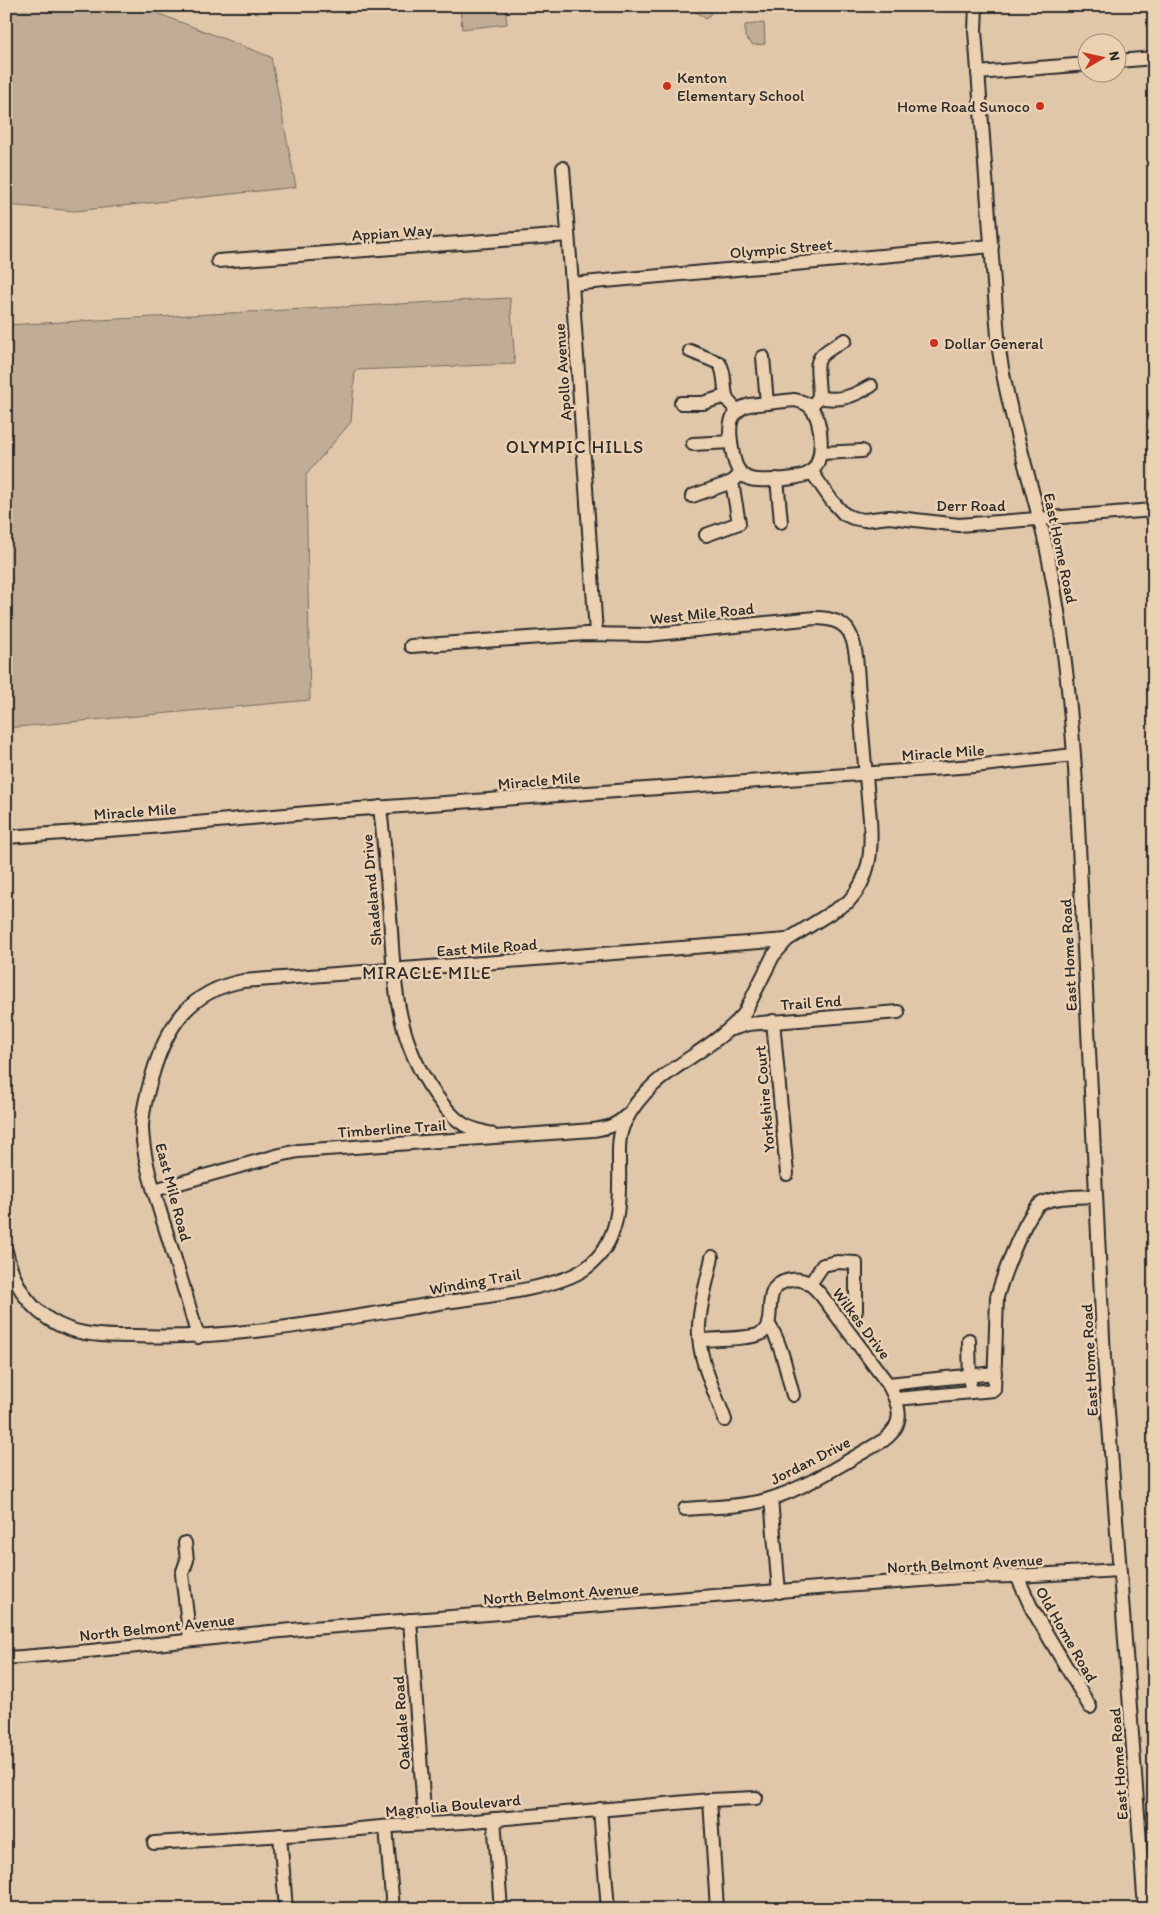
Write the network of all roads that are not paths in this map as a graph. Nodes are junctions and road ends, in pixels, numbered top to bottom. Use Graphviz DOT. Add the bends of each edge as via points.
graph roads {
  1 [pos="976,6"];
  2 [pos="1154,58"];
  3 [pos="1128,60"];
  4 [pos="1078,65"];
  5 [pos="978,73"];
  6 [pos="563,168"];
  7 [pos="568,235"];
  8 [pos="992,246"];
  9 [pos="218,261"];
  10 [pos="572,284"];
  11 [pos="845,340"];
  12 [pos="690,352"];
  13 [pos="763,357"];
  14 [pos="871,386"];
  15 [pos="726,396"];
  16 [pos="815,402"];
  17 [pos="681,403"];
  18 [pos="767,403"];
  19 [pos="738,411"];
  20 [pos="731,442"];
  21 [pos="693,444"];
  22 [pos="862,451"];
  23 [pos="821,453"];
  24 [pos="811,471"];
  25 [pos="737,478"];
  26 [pos="777,478"];
  27 [pos="692,496"];
  28 [pos="1154,510"];
  29 [pos="1039,519"];
  30 [pos="781,522"];
  31 [pos="706,535"];
  32 [pos="596,633"];
  33 [pos="411,646"];
  34 [pos="1074,755"];
  35 [pos="866,774"];
  36 [pos="380,807"];
  37 [pos="6,837"];
  38 [pos="787,940"];
  39 [pos="394,970"];
  40 [pos="898,1012"];
  41 [pos="773,1021"];
  42 [pos="728,1031"];
  43 [pos="631,1111"];
  44 [pos="496,1136"];
  45 [pos="787,1174"];
  46 [pos="154,1190"];
  47 [pos="1095,1196"];
  48 [pos="6,1251"];
  49 [pos="712,1257"];
  50 [pos="810,1284"];
  51 [pos="856,1311"];
  52 [pos="768,1324"];
  53 [pos="198,1337"];
  54 [pos="700,1340"];
  55 [pos="969,1340"];
  56 [pos="995,1373"];
  57 [pos="969,1375"];
  58 [pos="888,1384"];
  59 [pos="970,1393"];
  60 [pos="793,1395"];
  61 [pos="896,1399"];
  62 [pos="725,1420"];
  63 [pos="771,1498"];
  64 [pos="685,1509"];
  65 [pos="185,1542"];
  66 [pos="1119,1570"];
  67 [pos="1017,1576"];
  68 [pos="778,1592"];
  69 [pos="410,1620"];
  70 [pos="190,1640"];
  71 [pos="6,1658"];
  72 [pos="1090,1707"];
  73 [pos="756,1798"];
  74 [pos="710,1800"];
  75 [pos="600,1809"];
  76 [pos="494,1819"];
  77 [pos="425,1824"];
  78 [pos="386,1827"];
  79 [pos="280,1835"];
  80 [pos="154,1843"];
  81 [pos="1149,1895"];
  82 [pos="286,1909"];
  83 [pos="393,1909"];
  84 [pos="500,1909"];
  85 [pos="608,1909"];
  86 [pos="717,1909"];
  87 [pos="1145,1909"];
  1 -- 5 [label="street, East Home Road"];
  2 -- 3 [label="street"];
  4 -- 5 [label="street"];
  5 -- 8 [label="street, East Home Road"];
  6 -- 7 [label="street, Apollo Avenue"];
  7 -- 9 [label="street, Appian Way"];
  7 -- 10 [label="street, Apollo Avenue"];
  8 -- 10 [label="street, Olympic Street"];
  8 -- 29 [label="street, East Home Road" via="1006,390"];
  10 -- 32 [label="street, Apollo Avenue"];
  11 -- 16 [label="street" via="819,357"];
  12 -- 15 [label="street" via="722,366"];
  13 -- 18 [label="street"];
  14 -- 16 [label="street" via="852,397"];
  15 -- 17 [label="street" via="703,403"];
  15 -- 19 [label="street"];
  16 -- 18 [label="street"];
  16 -- 23 [label="street"];
  18 -- 19 [label="street" via="749,404"];
  19 -- 20 [label="street" via="732,420"];
  20 -- 21 [label="street"];
  20 -- 25 [label="street"];
  22 -- 23 [label="street"];
  23 -- 24 [label="street"];
  24 -- 26 [label="street" via="802,476"];
  24 -- 29 [label="street, Derr Road" via="832,501 844,514 853,518 889,517 959,525"];
  25 -- 26 [label="street"];
  25 -- 27 [label="street"];
  25 -- 31 [label="street" via="739,523"];
  26 -- 30 [label="street"];
  28 -- 29 [label="street, Derr Road"];
  29 -- 34 [label="street, East Home Road" via="1062,635"];
  32 -- 33 [label="street, West Mile Road"];
  32 -- 35 [label="street, West Mile Road" via="647,635 816,618 838,622 848,630 853,644"];
  34 -- 35 [label="street, Miracle Mile"];
  34 -- 47 [label="street, East Home Road"];
  35 -- 36 [label="street, Miracle Mile"];
  35 -- 38 [label="street, East Mile Road" via="872,842 863,882 848,902"];
  36 -- 37 [label="street, Miracle Mile"];
  36 -- 39 [label="street, Shadeland Drive"];
  38 -- 39 [label="street, East Mile Road"];
  38 -- 42 [label="street, Winding Trail" via="772,956 744,1014"];
  39 -- 44 [label="street, Shadeland Drive" via="402,1024 411,1052 426,1081 463,1125"];
  39 -- 46 [label="street, East Mile Road" via="242,981 216,988 183,1012 168,1033 148,1089 142,1128"];
  40 -- 41 [label="street, Trail End"];
  41 -- 42 [label="street, Trail End"];
  41 -- 45 [label="street, Yorkshire Court"];
  42 -- 43 [label="street, Winding Trail" via="664,1075"];
  43 -- 44 [label="street, Timberline Trail" via="608,1128"];
  43 -- 53 [label="street, Winding Trail" via="620,1134 619,1209 613,1232 592,1263 574,1276 531,1288 294,1327"];
  44 -- 46 [label="street, Timberline Trail" via="298,1151"];
  46 -- 53 [label="street, East Mile Road"];
  47 -- 56 [label="street" via="1048,1201 1032,1212 997,1296"];
  47 -- 66 [label="street, East Home Road"];
  48 -- 53 [label="street, Winding Trail" via="13,1278 24,1297 60,1325 84,1333 113,1336"];
  49 -- 54 [label="street" via="699,1326"];
  50 -- 51 [label="street" via="823,1265 856,1263"];
  50 -- 52 [label="street" via="798,1279 777,1287 770,1300"];
  50 -- 58 [label="street, Wilkes Drive"];
  52 -- 54 [label="street" via="758,1335"];
  52 -- 60 [label="street" via="774,1332"];
  54 -- 62 [label="street"];
  55 -- 57 [label="street"];
  56 -- 57 [label="street"];
  56 -- 59 [label="street" via="994,1390"];
  57 -- 58 [label="street"];
  57 -- 59 [label="street"];
  58 -- 61 [label="street, Jordan Drive"];
  59 -- 61 [label="street"];
  61 -- 63 [label="street, Jordan Drive" via="898,1421 884,1440 794,1490"];
  63 -- 64 [label="street, Jordan Drive" via="748,1504"];
  63 -- 68 [label="street"];
  65 -- 70 [label="street" via="187,1560 182,1574"];
  66 -- 67 [label="street, North Belmont Avenue"];
  66 -- 81 [label="street, East Home Road"];
  67 -- 68 [label="street, North Belmont Avenue" via="961,1577"];
  67 -- 72 [label="street, Old Home Road" via="1032,1609"];
  68 -- 69 [label="street, North Belmont Avenue"];
  69 -- 70 [label="street, North Belmont Avenue"];
  69 -- 77 [label="street, Oakdale Road"];
  70 -- 71 [label="street, North Belmont Avenue"];
  73 -- 74 [label="street, Magnolia Boulevard"];
  74 -- 75 [label="street, Magnolia Boulevard"];
  74 -- 86 [label="street"];
  75 -- 76 [label="street, Magnolia Boulevard"];
  75 -- 85 [label="street"];
  76 -- 77 [label="street, Magnolia Boulevard"];
  76 -- 84 [label="street"];
  77 -- 78 [label="street, Magnolia Boulevard"];
  78 -- 79 [label="street, Magnolia Boulevard"];
  78 -- 83 [label="street"];
  79 -- 80 [label="street, Magnolia Boulevard"];
  79 -- 82 [label="street"];
  81 -- 87 [label="street, East Home Road"];
}
